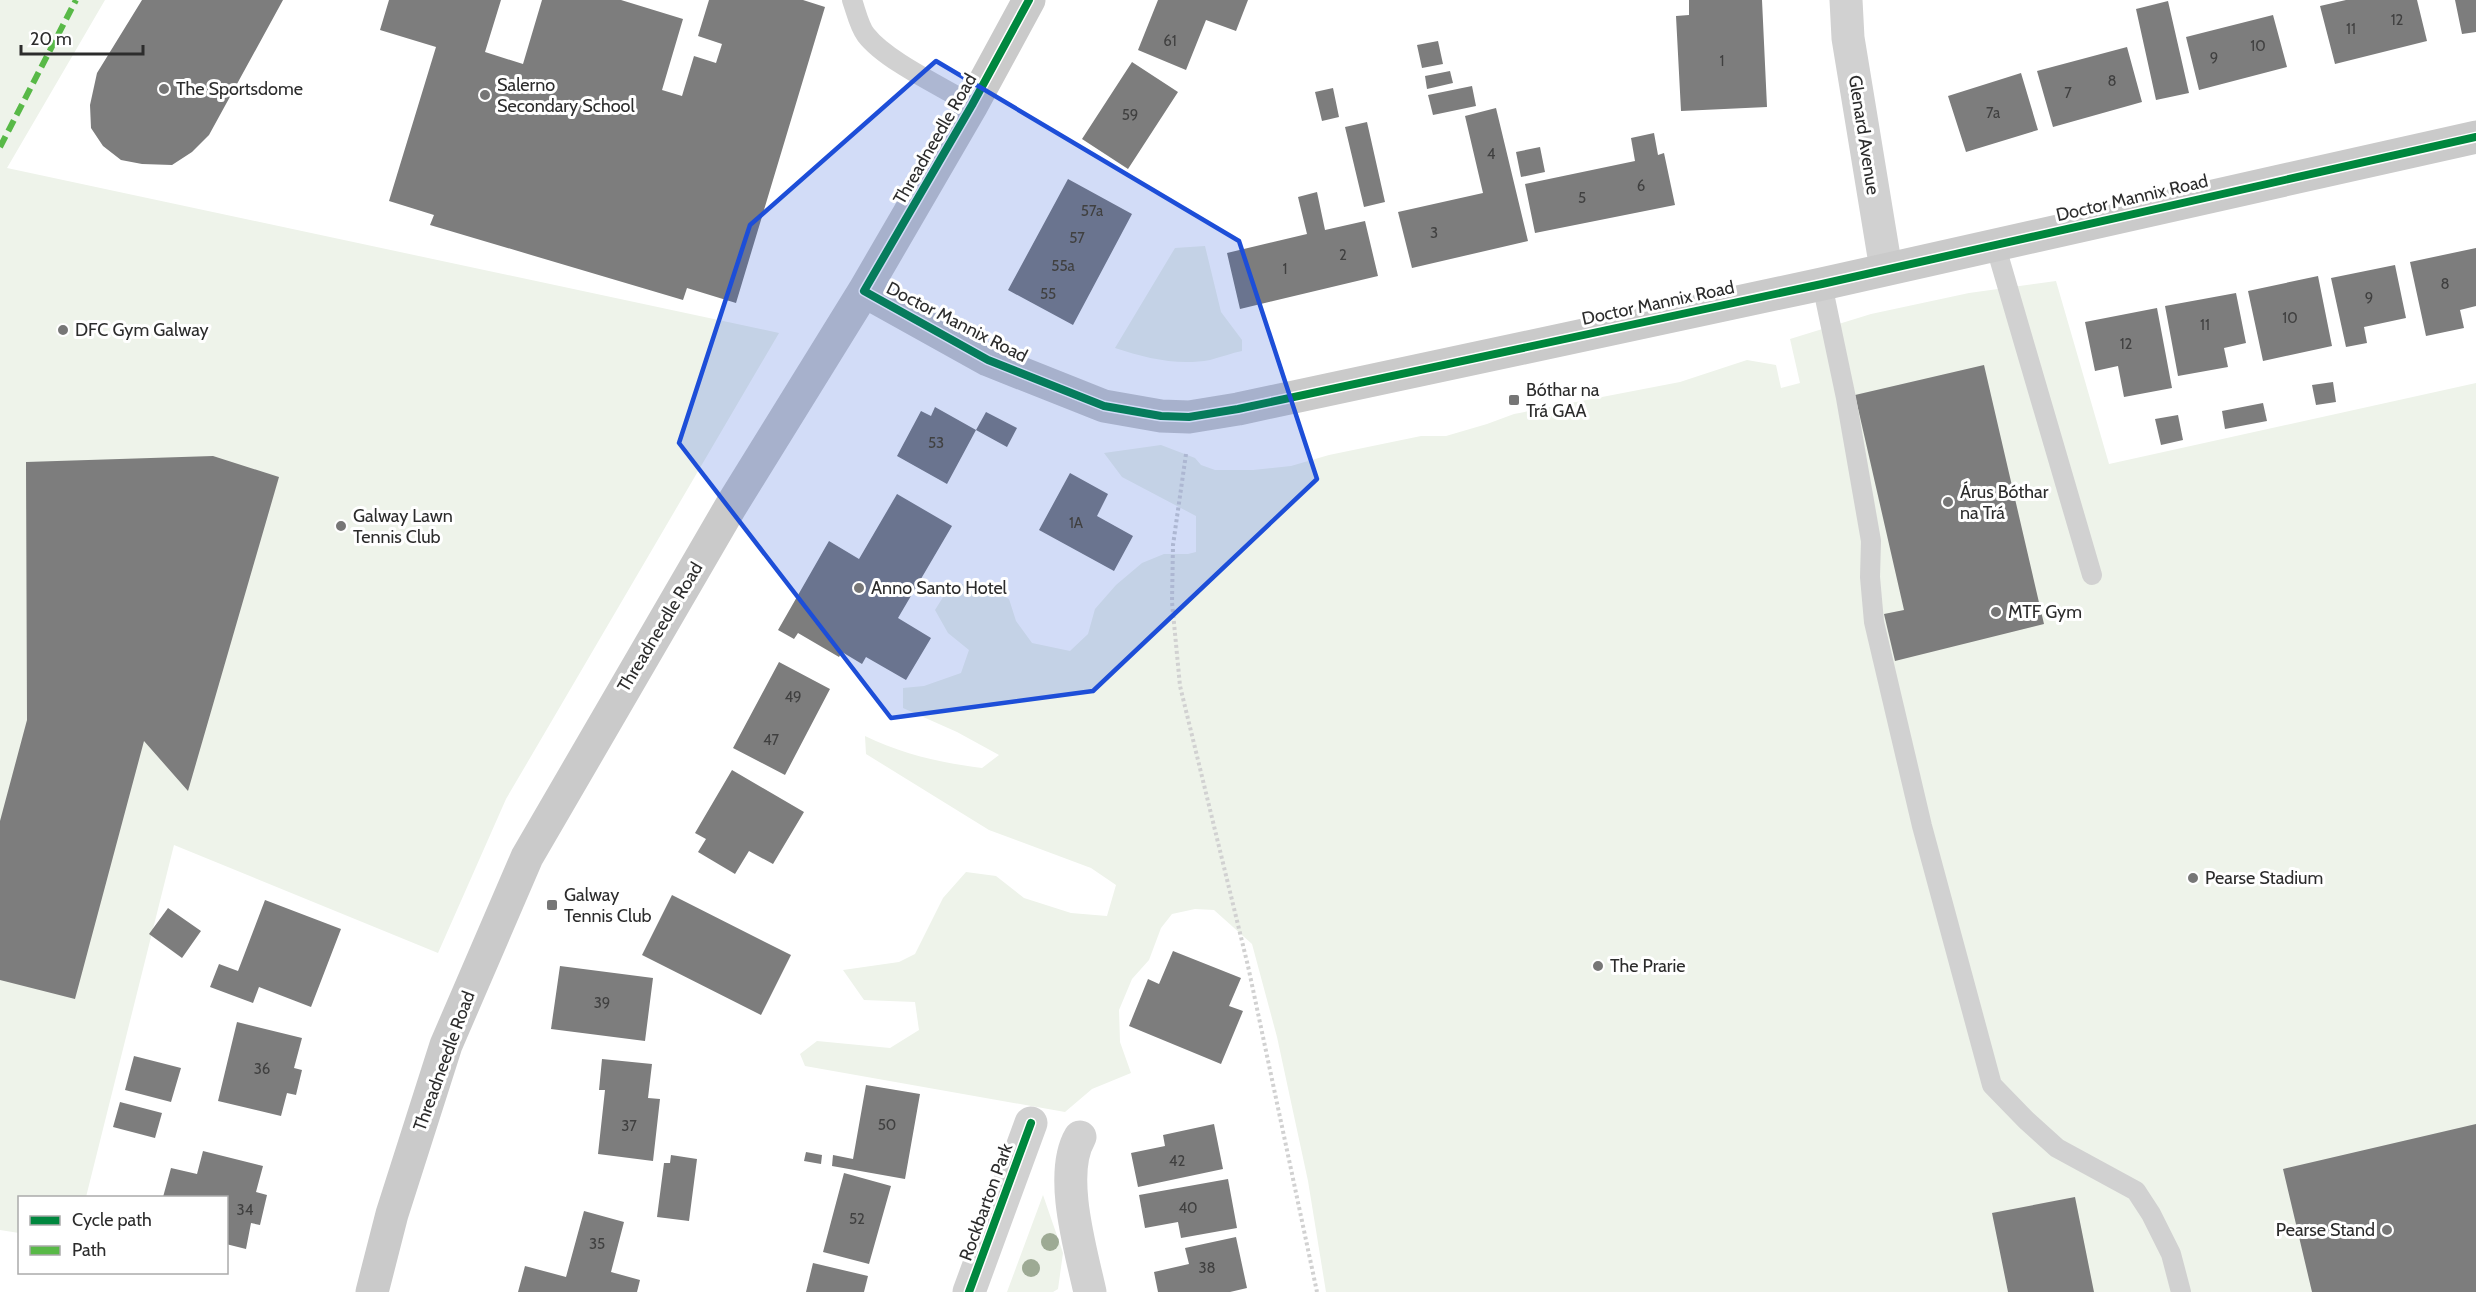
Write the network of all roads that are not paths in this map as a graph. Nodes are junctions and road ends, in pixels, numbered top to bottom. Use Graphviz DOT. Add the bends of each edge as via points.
graph roads {
  1 [pos="852,0"];
  2 [pos="1029,0"];
  3 [pos="1846,0"];
  4 [pos="972,105"];
  5 [pos="2476,137"];
  6 [pos="1995,244"];
  7 [pos="1886,269"];
  8 [pos="1822,284"];
  9 [pos="864,291"];
  10 [pos="2092,575"];
  11 [pos="1031,1123"];
  12 [pos="1080,1137"];
  13 [pos="372,1292"];
  14 [pos="969,1292"];
  15 [pos="1089,1292"];
  16 [pos="2181,1292"];
  1 -- 4 [label="lane" via="866,34 875,44"];
  2 -- 4 [label="street, Threadneedle Road"];
  3 -- 7 [label="street, Glenard Avenue" via="1848,38"];
  4 -- 9 [label="street, Threadneedle Road"];
  5 -- 6 [label="street, Doctor Mannix Road"];
  6 -- 7 [label="street, Doctor Mannix Road"];
  6 -- 10 [label="lane"];
  7 -- 8 [label="street, Doctor Mannix Road"];
  8 -- 9 [label="street, Doctor Mannix Road" via="1189,417 1104,406 988,360"];
  8 -- 16 [label="lane" via="1871,541 1874,622 1922,826 1992,1085 2057,1148 2136,1191 2171,1254"];
  9 -- 13 [label="street, Threadneedle Road" via="720,526 527,857 446,1045 392,1214"];
  11 -- 14 [label="street, Rockbarton Park"];
  12 -- 15 [label="street" via="1074,1148 1071,1202"];
}
